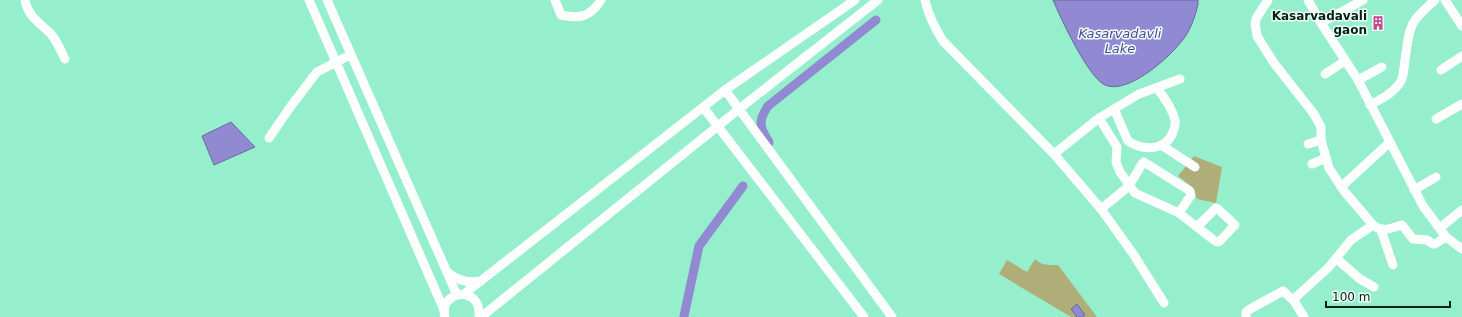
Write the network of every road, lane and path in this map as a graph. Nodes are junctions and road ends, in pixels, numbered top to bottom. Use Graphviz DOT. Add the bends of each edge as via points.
graph roads {
  1 [pos="25,0"];
  2 [pos="309,0"];
  3 [pos="327,0"];
  4 [pos="555,0"];
  5 [pos="601,0"];
  6 [pos="855,0"];
  7 [pos="878,0"];
  8 [pos="925,0"];
  9 [pos="1268,0"];
  10 [pos="1308,0"];
  11 [pos="1363,0"];
  12 [pos="1435,0"];
  13 [pos="1445,0"];
  14 [pos="1321,23"];
  15 [pos="1462,26"];
  16 [pos="350,55"];
  17 [pos="1462,56"];
  18 [pos="65,59"];
  19 [pos="1345,60"];
  20 [pos="336,62"];
  21 [pos="1382,67"];
  22 [pos="1441,70"];
  23 [pos="1325,74"];
  24 [pos="1180,79"];
  25 [pos="1358,80"];
  26 [pos="1157,88"];
  27 [pos="725,90"];
  28 [pos="1462,104"];
  29 [pos="1370,105"];
  30 [pos="703,107"];
  31 [pos="1114,109"];
  32 [pos="739,110"];
  33 [pos="1099,118"];
  34 [pos="1436,120"];
  35 [pos="718,126"];
  36 [pos="269,138"];
  37 [pos="1322,140"];
  38 [pos="1390,142"];
  39 [pos="1308,144"];
  40 [pos="1161,145"];
  41 [pos="1054,154"];
  42 [pos="1326,158"];
  43 [pos="1312,164"];
  44 [pos="1195,167"];
  45 [pos="1436,177"];
  46 [pos="1129,186"];
  47 [pos="1341,187"];
  48 [pos="1414,190"];
  49 [pos="1101,209"];
  50 [pos="1462,210"];
  51 [pos="1180,213"];
  52 [pos="1197,227"];
  53 [pos="1377,227"];
  54 [pos="1440,228"];
  55 [pos="1446,237"];
  56 [pos="1462,249"];
  57 [pos="1336,259"];
  58 [pos="1393,265"];
  59 [pos="446,271"];
  60 [pos="481,281"];
  61 [pos="1374,287"];
  62 [pos="461,294"];
  63 [pos="1294,301"];
  64 [pos="1164,303"];
  65 [pos="444,313"];
  66 [pos="480,317"];
  67 [pos="864,317"];
  68 [pos="892,317"];
  69 [pos="1246,317"];
  70 [pos="1304,317"];
  1 -- 18 [label="street" via="26,7 36,22 51,35"];
  2 -- 20 [label="street"];
  3 -- 16 [label="street"];
  4 -- 5 [label="street" via="560,15 573,17 580,17 593,11"];
  6 -- 27 [label="street"];
  7 -- 32 [label="street"];
  8 -- 41 [label="street" via="928,12 943,41"];
  9 -- 37 [label="street" via="1255,23 1257,36 1274,63 1314,114"];
  10 -- 14 [label="street"];
  11 -- 14 [label="street"];
  12 -- 29 [label="street" via="1420,13 1408,33 1401,81 1394,90"];
  13 -- 15 [label="street"];
  14 -- 19 [label="street"];
  16 -- 20 [label="street"];
  16 -- 59 [label="street"];
  17 -- 22 [label="street"];
  19 -- 23 [label="street"];
  19 -- 25 [label="street"];
  20 -- 36 [label="street" via="317,72"];
  20 -- 65 [label="street"];
  21 -- 25 [label="street"];
  24 -- 26 [label="street"];
  25 -- 29 [label="street"];
  26 -- 31 [label="street" via="1139,94"];
  26 -- 40 [label="street" via="1167,102 1175,121 1171,137"];
  27 -- 30 [label="street"];
  27 -- 32 [label="street"];
  28 -- 34 [label="street"];
  29 -- 38 [label="street"];
  30 -- 35 [label="street"];
  30 -- 60 [label="street"];
  31 -- 33 [label="street"];
  31 -- 40 [label="street" via="1128,141 1148,149"];
  32 -- 35 [label="street"];
  32 -- 68 [label="street"];
  33 -- 41 [label="street"];
  33 -- 46 [label="street" via="1117,147 1116,162"];
  35 -- 66 [label="street"];
  35 -- 67 [label="street"];
  37 -- 39 [label="street"];
  37 -- 42 [label="street"];
  38 -- 47 [label="street"];
  38 -- 48 [label="street"];
  40 -- 44 [label="street"];
  41 -- 49 [label="street"];
  42 -- 43 [label="street"];
  42 -- 47 [label="street"];
  45 -- 48 [label="street"];
  46 -- 49 [label="street"];
  46 -- 51 [label="street" via="1136,193"];
  46 -- 51 [label="street" via="1142,164 1147,163 1190,190 1191,195"];
  47 -- 53 [label="street"];
  48 -- 54 [label="street"];
  49 -- 64 [label="street"];
  50 -- 54 [label="street"];
  51 -- 52 [label="street"];
  53 -- 55 [label="street" via="1402,224 1413,239 1427,240 1433,244"];
  53 -- 57 [label="street" via="1351,240"];
  53 -- 58 [label="street"];
  54 -- 55 [label="street"];
  55 -- 56 [label="street"];
  57 -- 61 [label="street"];
  57 -- 63 [label="street"];
  59 -- 60 [label="street" via="462,281"];
  59 -- 62 [label="street"];
  60 -- 62 [label="street"];
  62 -- 65 [label="street" via="448,300"];
  62 -- 66 [label="street" via="469,296 477,303"];
  63 -- 69 [label="street" via="1286,292 1281,291 1250,309 1246,312"];
  63 -- 70 [label="street"];
}
